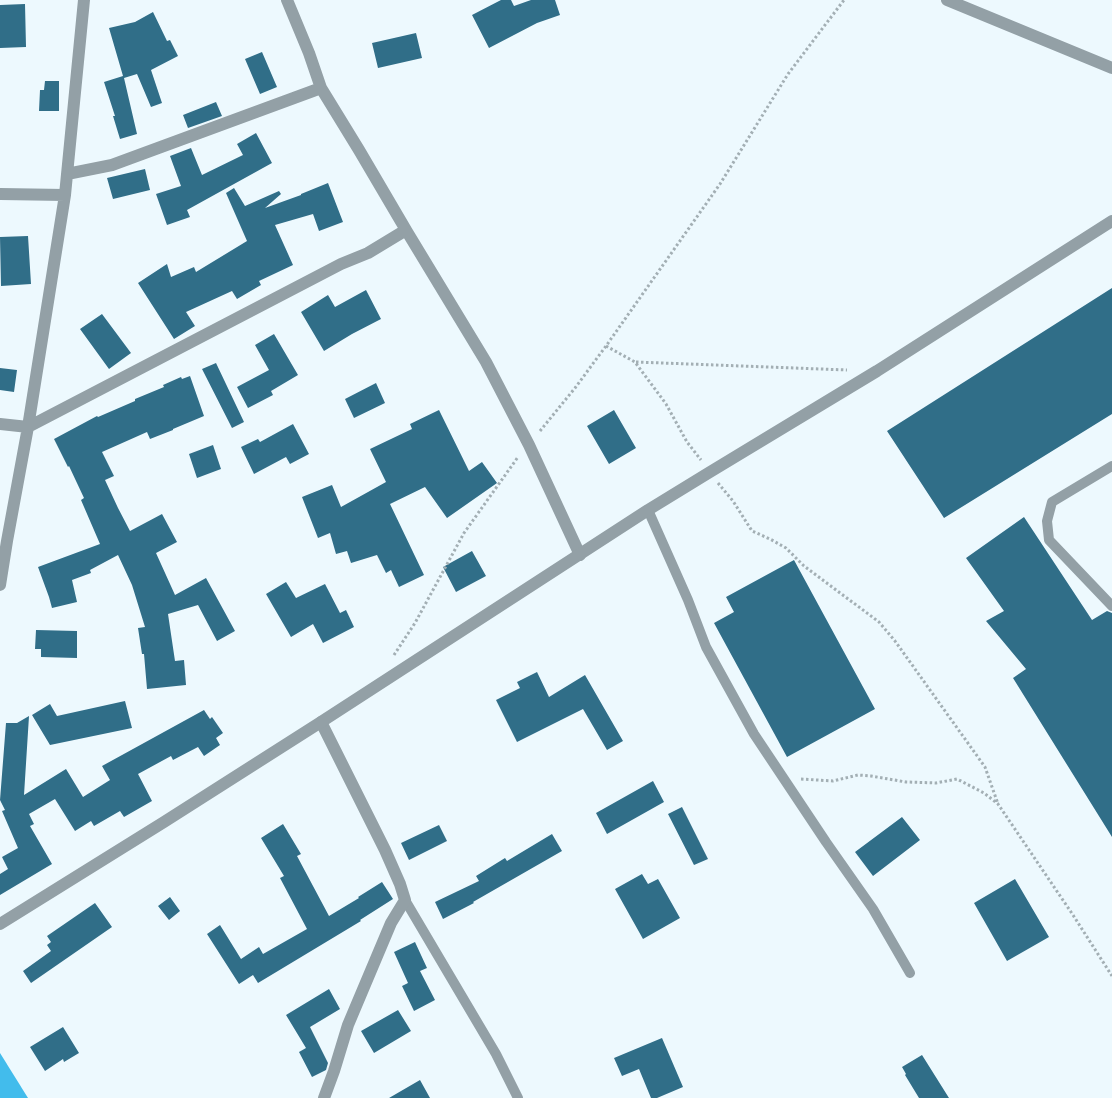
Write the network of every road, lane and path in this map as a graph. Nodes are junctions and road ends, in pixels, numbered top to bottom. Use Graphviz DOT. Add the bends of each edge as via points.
graph roads {
  1 [pos="84,0"];
  2 [pos="287,0"];
  3 [pos="844,0"];
  4 [pos="947,0"];
  5 [pos="1112,68"];
  6 [pos="321,88"];
  7 [pos="67,174"];
  8 [pos="0,194"];
  9 [pos="65,196"];
  10 [pos="1112,221"];
  11 [pos="406,230"];
  12 [pos="606,346"];
  13 [pos="635,362"];
  14 [pos="848,370"];
  15 [pos="0,424"];
  16 [pos="28,427"];
  17 [pos="529,445"];
  18 [pos="1112,466"];
  19 [pos="710,472"];
  20 [pos="648,510"];
  21 [pos="580,555"];
  22 [pos="0,585"];
  23 [pos="1112,606"];
  24 [pos="393,656"];
  25 [pos="321,722"];
  26 [pos="783,778"];
  27 [pos="998,804"];
  28 [pos="405,900"];
  29 [pos="0,924"];
  30 [pos="910,973"];
  31 [pos="1112,976"];
  32 [pos="324,1098"];
  33 [pos="518,1098"];
  1 -- 7 [label="street"];
  2 -- 6 [label="street"];
  3 -- 12 [label="path" via="788,74 720,184"];
  4 -- 5 [label="street"];
  6 -- 7 [label="street" via="112,164"];
  6 -- 11 [label="street"];
  7 -- 9 [label="street"];
  8 -- 9 [label="street"];
  9 -- 16 [label="street"];
  10 -- 19 [label="street" via="877,371"];
  11 -- 16 [label="street" via="368,253 341,264"];
  11 -- 17 [label="street" via="486,362"];
  12 -- 13 [label="path"];
  12 -- 17 [label="path"];
  13 -- 14 [label="path"];
  13 -- 19 [label="path"];
  15 -- 16 [label="street"];
  16 -- 22 [label="street"];
  17 -- 21 [label="street"];
  17 -- 24 [label="path" via="464,533 415,623"];
  18 -- 23 [label="lane" via="1052,502 1048,521 1049,540"];
  19 -- 20 [label="street"];
  19 -- 27 [label="path" via="752,531 786,548 804,566 879,622 985,767"];
  20 -- 21 [label="street"];
  20 -- 26 [label="lane" via="706,647 754,734"];
  21 -- 25 [label="street"];
  25 -- 28 [label="street" via="385,850"];
  25 -- 29 [label="street"];
  26 -- 27 [label="path" via="833,781 865,775 936,783 957,779"];
  26 -- 30 [label="lane" via="872,909"];
  27 -- 31 [label="path"];
  28 -- 32 [label="street" via="391,923 348,1025"];
  28 -- 33 [label="lane" via="496,1054"];
}
